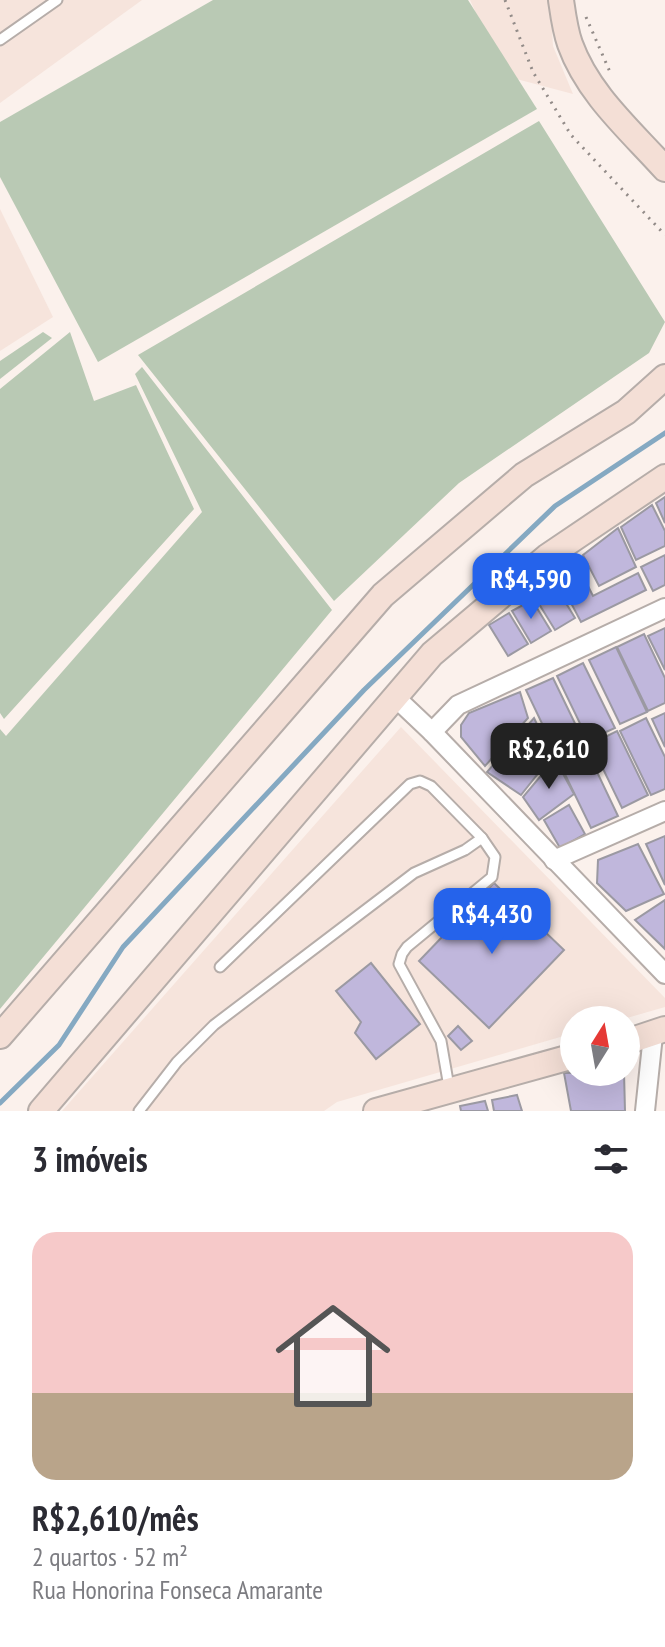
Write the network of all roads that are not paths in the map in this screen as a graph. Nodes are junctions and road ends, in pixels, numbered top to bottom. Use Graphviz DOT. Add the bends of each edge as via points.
graph roads {
  1 [pos="57,0"];
  2 [pos="561,0"];
  3 [pos="0,40"];
  4 [pos="665,169"];
  5 [pos="665,377"];
  6 [pos="665,477"];
  7 [pos="665,608"];
  8 [pos="395,697"];
  9 [pos="432,732"];
  10 [pos="665,811"];
  11 [pos="482,838"];
  12 [pos="554,860"];
  13 [pos="220,967"];
  14 [pos="665,974"];
  15 [pos="659,1032"];
  16 [pos="0,1036"];
  17 [pos="560,1060"];
  18 [pos="449,1091"];
  19 [pos="41,1111"];
  20 [pos="139,1111"];
  21 [pos="376,1111"];
  22 [pos="645,1111"];
  1 -- 3 [label="lane"];
  2 -- 4 [label="main road" via="569,43 586,77"];
  5 -- 16 [label="main road" via="626,412 524,475 383,595"];
  6 -- 8 [label="main road" via="548,556 432,654"];
  7 -- 9 [label="street" via="458,705"];
  8 -- 9 [label="street"];
  8 -- 19 [label="main road"];
  9 -- 12 [label="street"];
  10 -- 12 [label="street"];
  11 -- 13 [label="lane" via="431,786 410,784"];
  11 -- 18 [label="lane" via="495,857 492,877 407,947 399,964 441,1041"];
  11 -- 20 [label="lane" via="414,873 214,1025"];
  12 -- 14 [label="street"];
  15 -- 22 [label="street"];
  17 -- 18 [label="main road"];
  18 -- 21 [label="main road"];
}
